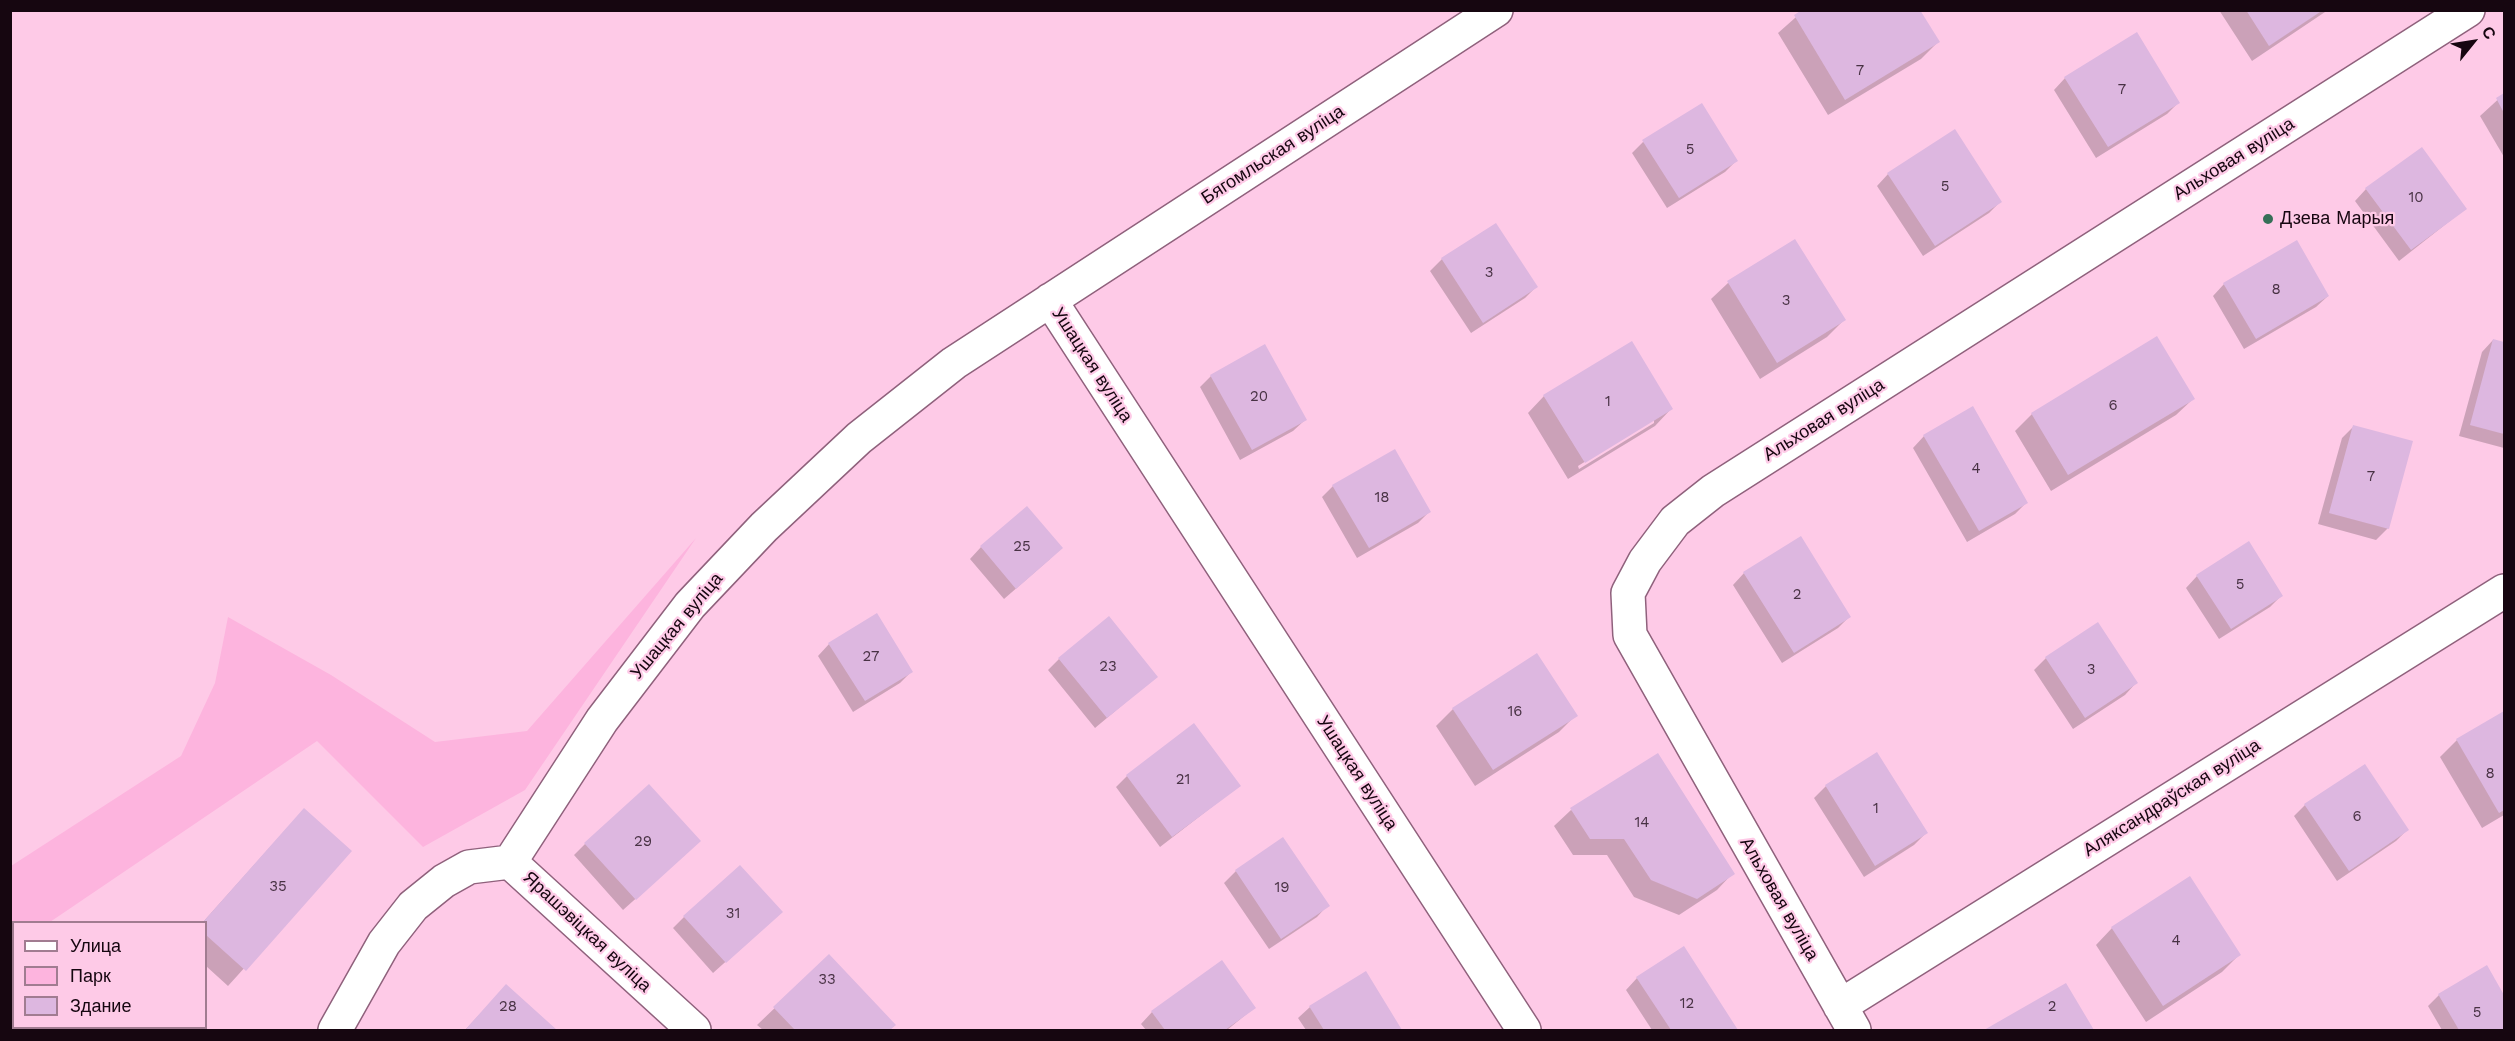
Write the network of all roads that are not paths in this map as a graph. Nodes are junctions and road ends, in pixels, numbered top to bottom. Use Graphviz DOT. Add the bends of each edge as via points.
graph roads {
  1 [pos="1496,10"];
  2 [pos="2468,10"];
  3 [pos="1050,300"];
  4 [pos="2505,591"];
  5 [pos="510,862"];
  6 [pos="1847,1018"];
  7 [pos="335,1030"];
  8 [pos="694,1030"];
  9 [pos="1524,1030"];
  1 -- 3 [label="street, Бягомльская вуліца"];
  2 -- 6 [label="street, Альховая вуліца" via="1713,491 1675,521 1646,561 1628,593 1630,635"];
  3 -- 5 [label="street, Ушацкая вуліца" via="954,363 859,438 764,527 690,605 615,702"];
  3 -- 9 [label="street, Ушацкая вуліца"];
  4 -- 6 [label="street, Аляксандраўская вуліца"];
  5 -- 7 [label="street, Ярашэвіцкая вуліца" via="469,867 413,906 384,943"];
  5 -- 8 [label="street, Ярашэвіцкая вуліца"];
}
